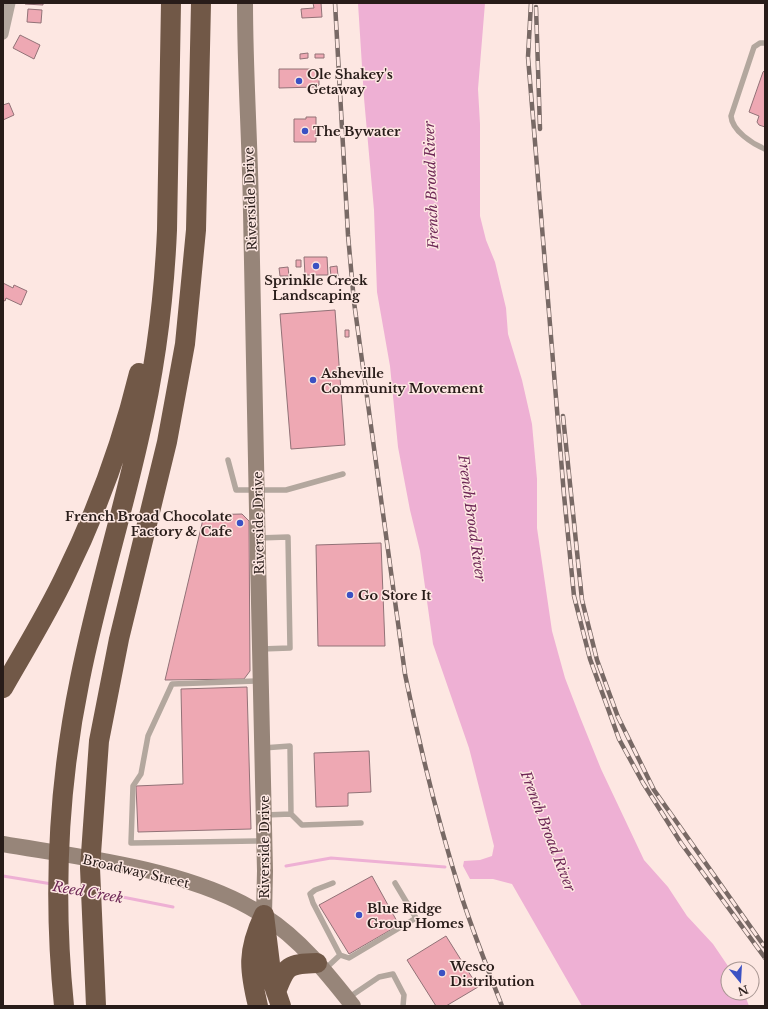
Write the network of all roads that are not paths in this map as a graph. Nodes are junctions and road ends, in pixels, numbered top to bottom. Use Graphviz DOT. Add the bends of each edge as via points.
graph roads {
  1 [pos="10,3"];
  2 [pos="171,3"];
  3 [pos="201,3"];
  4 [pos="245,3"];
  5 [pos="3,34"];
  6 [pos="765,43"];
  7 [pos="765,149"];
  8 [pos="168,184"];
  9 [pos="228,460"];
  10 [pos="343,474"];
  11 [pos="258,491"];
  12 [pos="258,538"];
  13 [pos="260,649"];
  14 [pos="261,680"];
  15 [pos="3,688"];
  16 [pos="263,748"];
  17 [pos="291,814"];
  18 [pos="264,815"];
  19 [pos="361,823"];
  20 [pos="264,842"];
  21 [pos="3,844"];
  22 [pos="333,883"];
  23 [pos="396,883"];
  24 [pos="264,915"];
  25 [pos="340,955"];
  26 [pos="320,967"];
  27 [pos="278,999"];
  28 [pos="98,1002"];
  29 [pos="350,1002"];
  30 [pos="64,1006"];
  31 [pos="258,1006"];
  32 [pos="403,1006"];
  1 -- 5 [label="street"];
  2 -- 8 [label="highway"];
  3 -- 28 [label="highway" via="196,230 185,344 168,442 108,687 99,741 90,868"];
  4 -- 11 [label="main road, Riverside Drive"];
  6 -- 7 [label="lane" via="754,47 731,116 733,123 745,137"];
  8 -- 15 [label="highway" via="163,196 153,295 143,355 115,460 65,576"];
  8 -- 30 [label="highway" via="166,263 149,387 139,437 90,631 70,736 62,807 59,931"];
  9 -- 11 [label="lane" via="236,490"];
  10 -- 11 [label="lane" via="286,490"];
  11 -- 12 [label="main road, Riverside Drive"];
  12 -- 13 [label="main road, Riverside Drive"];
  12 -- 13 [label="lane" via="288,537 290,648"];
  13 -- 14 [label="main road, Riverside Drive"];
  14 -- 16 [label="main road, Riverside Drive"];
  14 -- 20 [label="lane" via="172,684 148,736 141,774 133,786 131,843"];
  16 -- 17 [label="lane" via="290,746"];
  16 -- 18 [label="main road, Riverside Drive"];
  17 -- 18 [label="lane"];
  17 -- 19 [label="lane" via="302,825"];
  18 -- 20 [label="main road, Riverside Drive"];
  20 -- 24 [label="main road, Riverside Drive"];
  21 -- 24 [label="main road, Broadway Street" via="65,854 178,878 231,898"];
  22 -- 25 [label="lane" via="310,894"];
  23 -- 25 [label="lane" via="416,918 349,958"];
  24 -- 26 [label="main road, Riverside Drive" via="301,946"];
  24 -- 27 [label="highway" via="272,980"];
  24 -- 31 [label="highway" via="254,937 251,955 252,979"];
  25 -- 26 [label="lane"];
  26 -- 27 [label="highway" via="297,964 290,966 283,973"];
  26 -- 29 [label="main road, Riverside Drive"];
  29 -- 32 [label="lane" via="379,977 393,974 404,995"];
}
